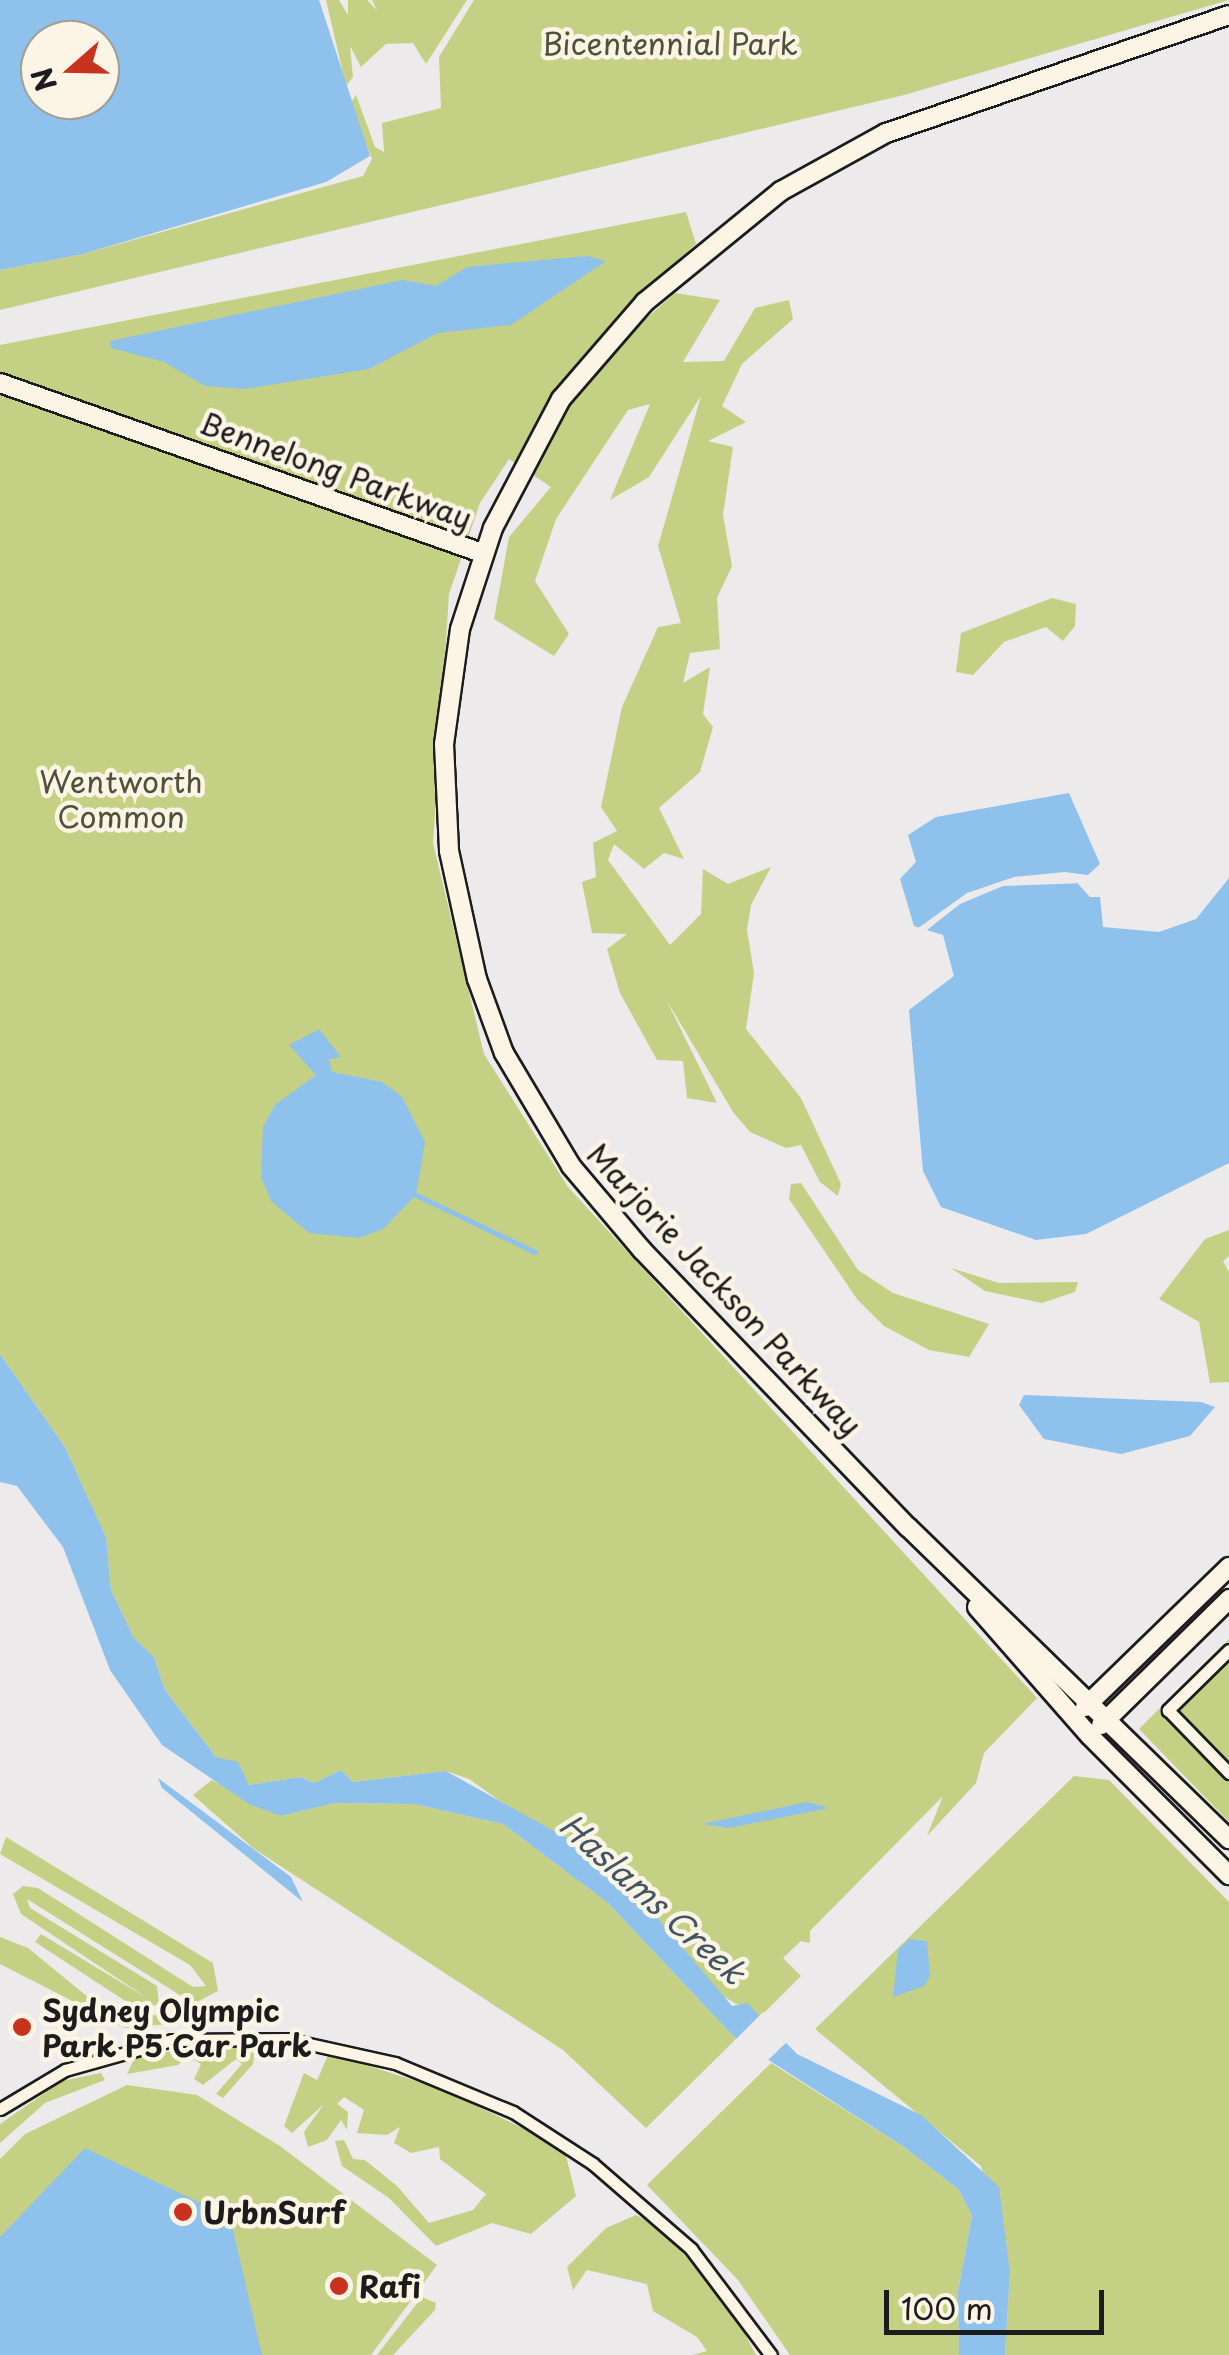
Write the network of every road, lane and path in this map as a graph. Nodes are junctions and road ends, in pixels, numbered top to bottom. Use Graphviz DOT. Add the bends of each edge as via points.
graph roads {
  1 [pos="1229,15"];
  2 [pos="0,384"];
  3 [pos="482,552"];
  4 [pos="908,1527"];
  5 [pos="1229,1568"];
  6 [pos="1229,1599"];
  7 [pos="1229,1650"];
  8 [pos="1091,1701"];
  9 [pos="1074,1718"];
  10 [pos="1109,1718"];
  11 [pos="1090,1736"];
  12 [pos="1229,1773"];
  13 [pos="1229,1840"];
  14 [pos="1214,1859"];
  15 [pos="1229,1875"];
  16 [pos="0,2109"];
  17 [pos="772,2355"];
  1 -- 3 [label="street, Bennelong Parkway" via="912,122 781,191 684,265 596,354 542,430"];
  2 -- 3 [label="street, Bennelong Parkway"];
  3 -- 4 [label="street, Marjorie Jackson Parkway" via="452,673 446,787 462,924 504,1053 540,1119 606,1211"];
  4 -- 8 [label="street, Marjorie Jackson Parkway"];
  4 -- 9 [label="street, Marjorie Jackson Parkway"];
  5 -- 8 [label="street"];
  6 -- 10 [label="street"];
  7 -- 12 [label="street" via="1168,1710"];
  8 -- 9 [label="street"];
  8 -- 10 [label="street, Marjorie Jackson Parkway"];
  9 -- 11 [label="street, Marjorie Jackson Parkway"];
  10 -- 11 [label="street"];
  10 -- 13 [label="street, Marjorie Jackson Parkway"];
  11 -- 14 [label="street, Marjorie Jackson Parkway"];
  13 -- 14 [label="street"];
  14 -- 15 [label="street, Marjorie Jackson Parkway"];
  16 -- 17 [label="street" via="65,2070 172,2040 287,2040 395,2064 513,2112 593,2164 691,2249"];
}
